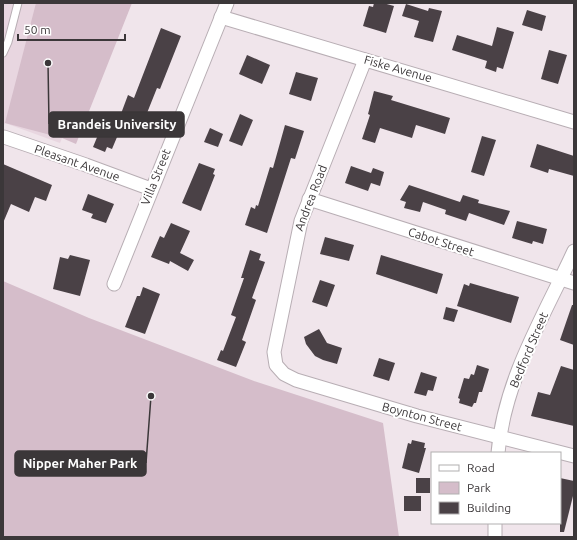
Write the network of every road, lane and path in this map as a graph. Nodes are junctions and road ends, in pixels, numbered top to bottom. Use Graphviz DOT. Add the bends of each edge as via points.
graph roads {
  1 [pos="18,3"];
  2 [pos="226,3"];
  3 [pos="221,17"];
  4 [pos="3,53"];
  5 [pos="365,60"];
  6 [pos="574,120"];
  7 [pos="4,137"];
  8 [pos="151,189"];
  9 [pos="309,199"];
  10 [pos="574,251"];
  11 [pos="561,279"];
  12 [pos="574,283"];
  13 [pos="114,284"];
  14 [pos="276,365"];
  15 [pos="500,437"];
  16 [pos="498,452"];
  17 [pos="558,452"];
  18 [pos="561,453"];
  19 [pos="574,456"];
  20 [pos="496,524"];
  21 [pos="495,537"];
  1 -- 4 [label="lane"];
  2 -- 3 [label="street, Villa Street"];
  3 -- 5 [label="street, Fiske Avenue"];
  3 -- 8 [label="street, Villa Street"];
  5 -- 6 [label="street, Fiske Avenue"];
  5 -- 9 [label="street, Andrea Road"];
  7 -- 8 [label="street, Pleasant Avenue"];
  8 -- 13 [label="street, Villa Street"];
  9 -- 11 [label="street, Cabot Street"];
  9 -- 14 [label="street, Andrea Road" via="294,248 274,352"];
  10 -- 11 [label="street, Bedford Street"];
  11 -- 12 [label="street, Cabot Street"];
  11 -- 15 [label="street, Bedford Street" via="516,376"];
  14 -- 15 [label="street, Boynton Street" via="290,377 308,384"];
  15 -- 16 [label="street, Bedford Street"];
  15 -- 17 [label="street, Boynton Street"];
  18 -- 19 [label="street, Boynton Street"];
  20 -- 21 [label="street"];
}
